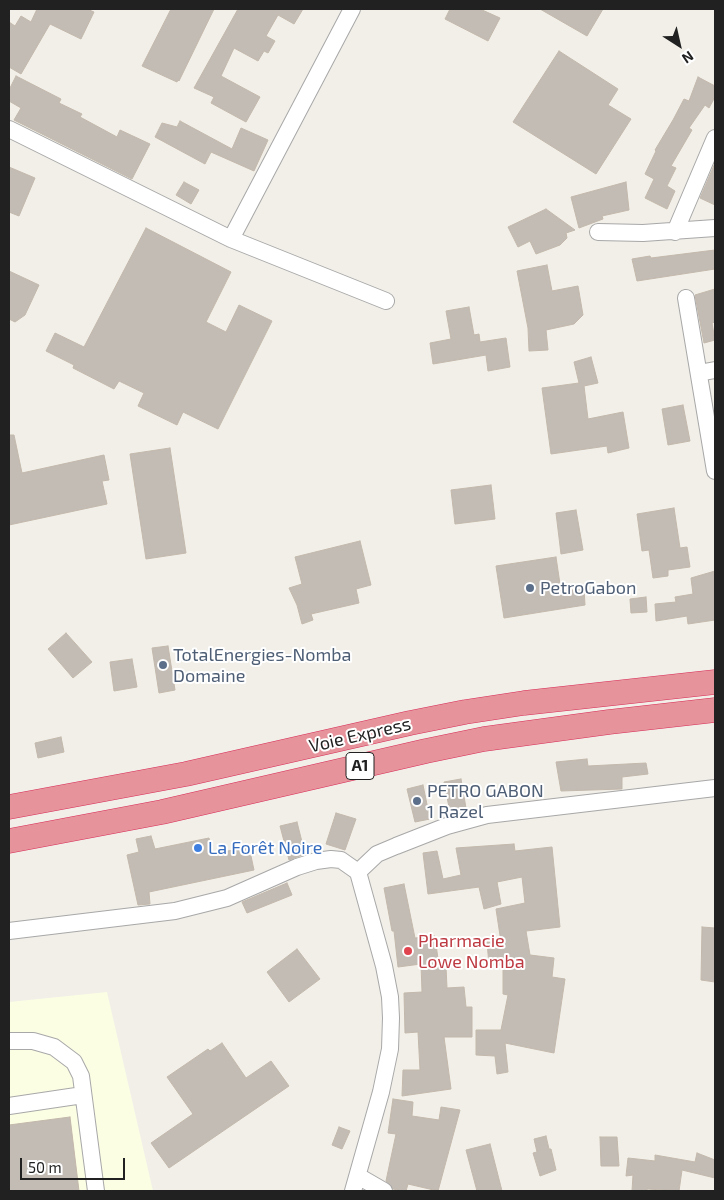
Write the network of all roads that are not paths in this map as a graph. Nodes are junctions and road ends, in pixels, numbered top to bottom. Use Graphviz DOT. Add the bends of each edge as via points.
graph roads {
  1 [pos="352,9"];
  2 [pos="9,129"];
  3 [pos="715,138"];
  4 [pos="715,228"];
  5 [pos="598,232"];
  6 [pos="675,232"];
  7 [pos="231,239"];
  8 [pos="686,298"];
  9 [pos="386,301"];
  10 [pos="715,370"];
  11 [pos="699,373"];
  12 [pos="715,471"];
  13 [pos="715,682"];
  14 [pos="715,710"];
  15 [pos="715,788"];
  16 [pos="9,807"];
  17 [pos="9,841"];
  18 [pos="358,872"];
  19 [pos="9,931"];
  20 [pos="9,1041"];
  21 [pos="83,1095"];
  22 [pos="9,1106"];
  23 [pos="356,1184"];
  24 [pos="96,1191"];
  25 [pos="384,1191"];
  1 -- 7 [label="street"];
  2 -- 7 [label="street"];
  3 -- 6 [label="street"];
  4 -- 6 [label="street"];
  5 -- 6 [label="street"];
  7 -- 9 [label="street"];
  8 -- 11 [label="street"];
  10 -- 11 [label="street"];
  11 -- 12 [label="street"];
  13 -- 16 [label="highway, Voie Express / A1" via="466,712 186,774"];
  14 -- 17 [label="highway, A1" via="484,739 162,812"];
  15 -- 18 [label="street" via="487,815 447,826 377,854"];
  18 -- 19 [label="street" via="341,860 316,861 227,898 175,911"];
  18 -- 23 [label="street" via="384,966 391,1018 390,1049 381,1092"];
  20 -- 21 [label="street" via="33,1041 64,1053 74,1062 81,1076"];
  21 -- 22 [label="street"];
  21 -- 24 [label="street"];
  23 -- 25 [label="street"];
}
